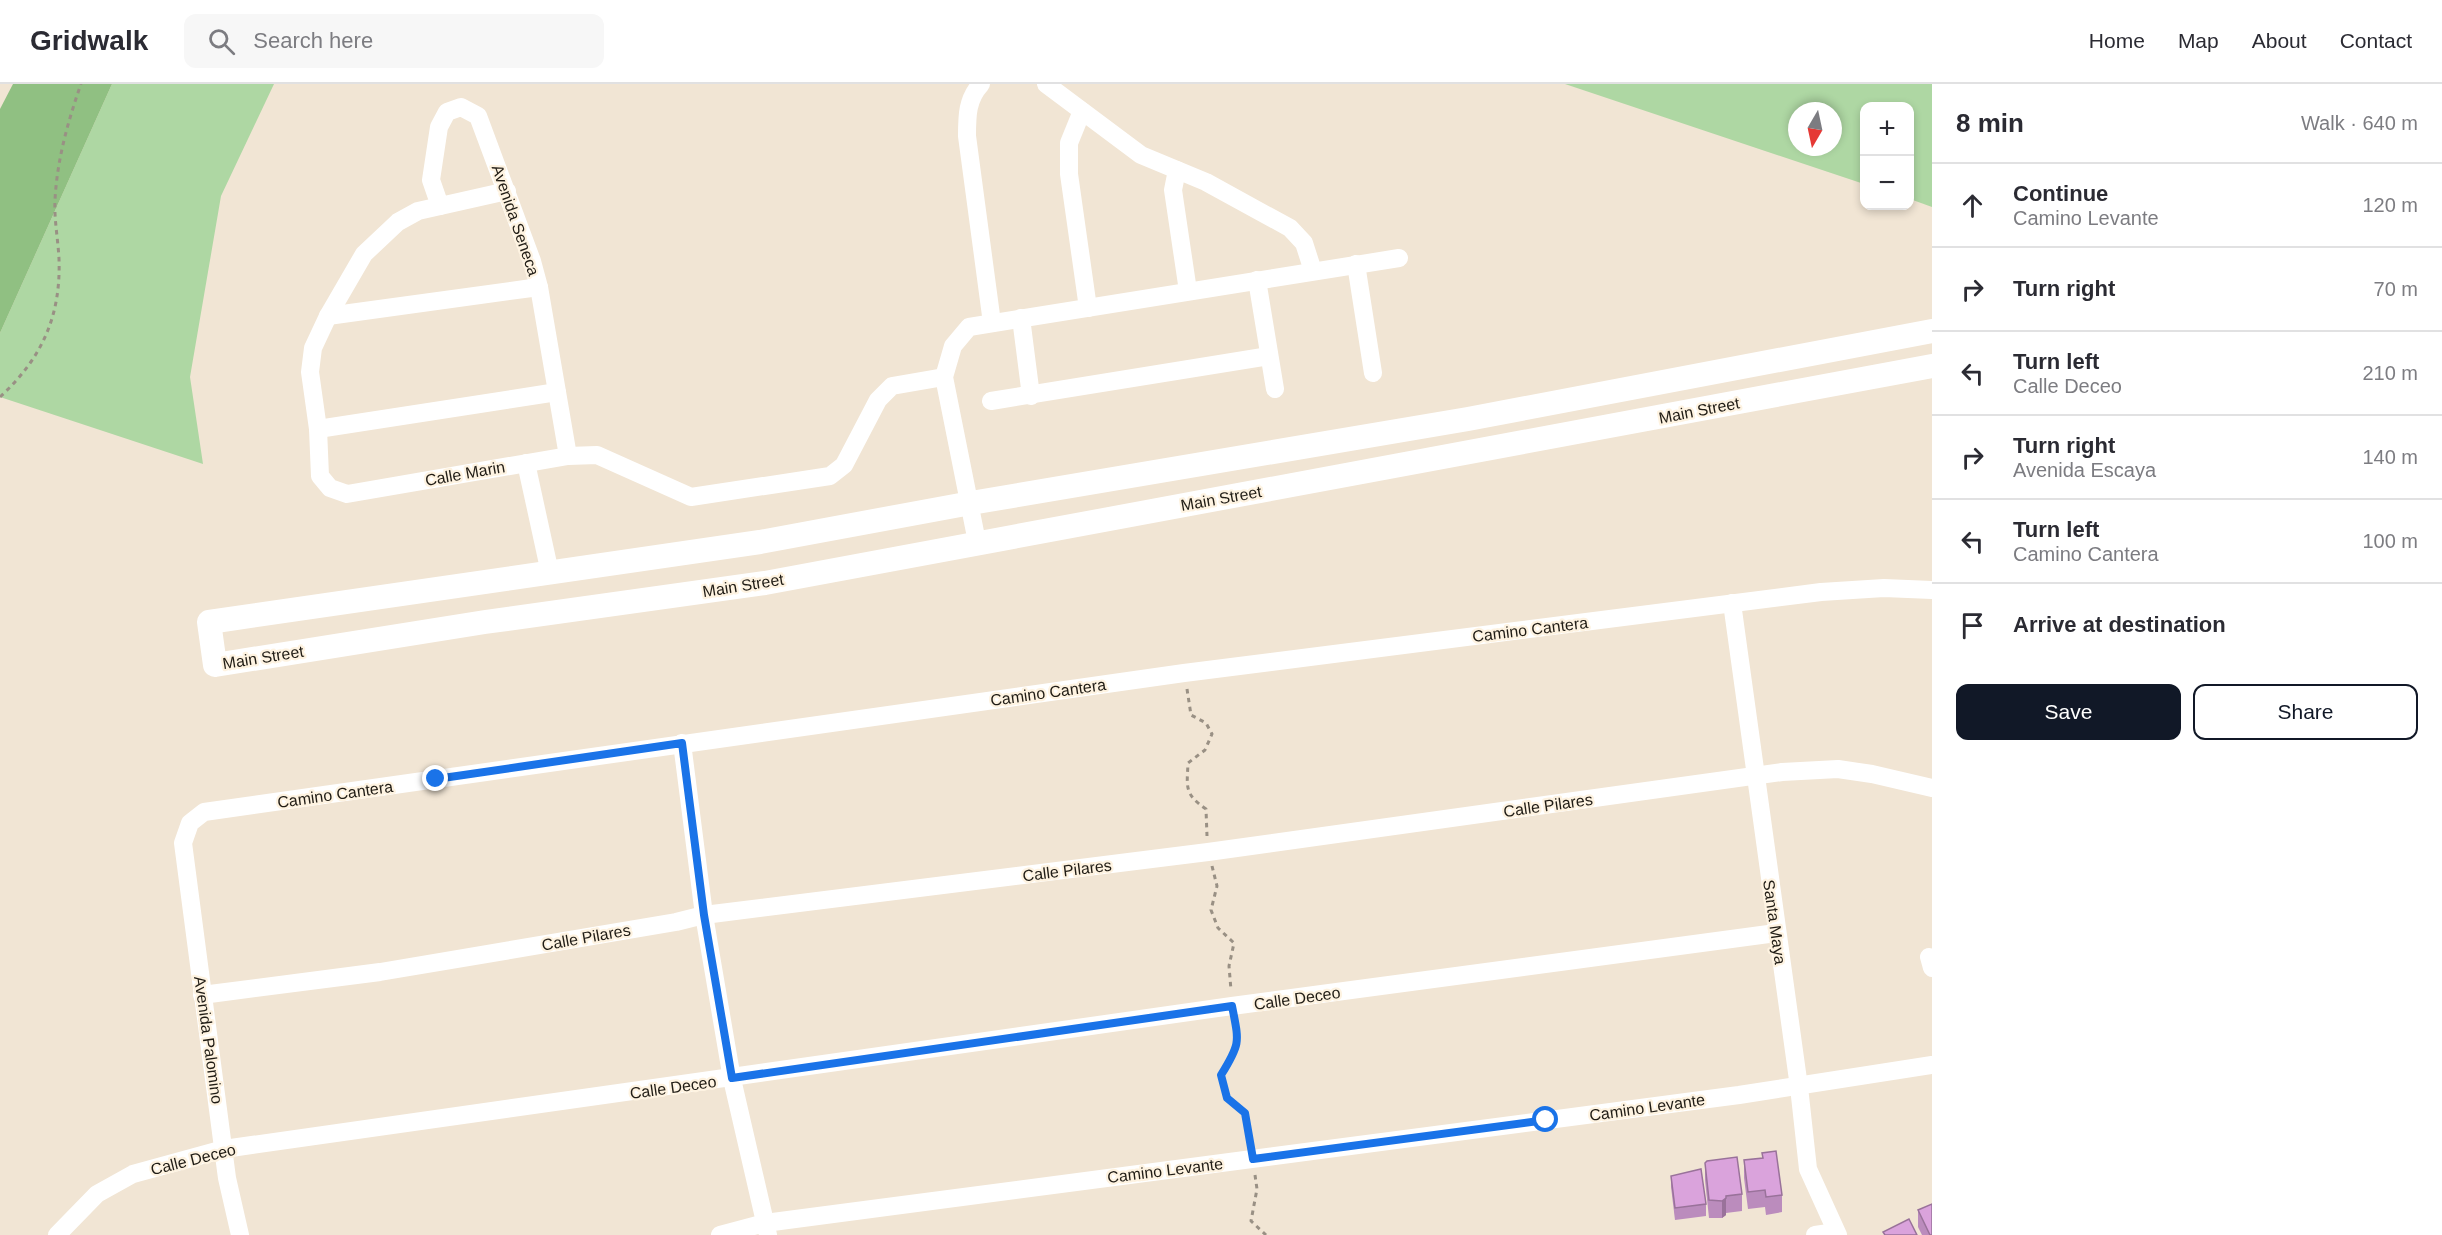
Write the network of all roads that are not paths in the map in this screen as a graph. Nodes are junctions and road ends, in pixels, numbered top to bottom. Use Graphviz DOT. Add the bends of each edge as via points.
graph roads {
  1 [pos="981,84"];
  2 [pos="1046,84"];
  3 [pos="1082,111"];
  4 [pos="1177,170"];
  5 [pos="507,190"];
  6 [pos="440,206"];
  7 [pos="1399,258"];
  8 [pos="1356,264"];
  9 [pos="1313,271"];
  10 [pos="1257,280"];
  11 [pos="539,287"];
  12 [pos="1188,291"];
  13 [pos="1088,308"];
  14 [pos="328,316"];
  15 [pos="1021,318"];
  16 [pos="992,323"];
  17 [pos="1932,331"];
  18 [pos="1269,356"];
  19 [pos="1932,366"];
  20 [pos="1373,373"];
  21 [pos="944,377"];
  22 [pos="1275,389"];
  23 [pos="557,392"];
  24 [pos="1031,396"];
  25 [pos="991,401"];
  26 [pos="318,429"];
  27 [pos="568,456"];
  28 [pos="526,463"];
  29 [pos="971,503"];
  30 [pos="977,542"];
  31 [pos="550,573"];
  32 [pos="1932,590"];
  33 [pos="1732,603"];
  34 [pos="682,743"];
  35 [pos="1755,776"];
  36 [pos="1932,788"];
  37 [pos="183,843"];
  38 [pos="704,915"];
  39 [pos="1776,933"];
  40 [pos="202,995"];
  41 [pos="1932,1065"];
  42 [pos="732,1078"];
  43 [pos="1799,1087"];
  44 [pos="224,1149"];
  45 [pos="767,1229"];
  46 [pos="1837,1234"];
  47 [pos="57,1235"];
  48 [pos="240,1235"];
  49 [pos="720,1235"];
  50 [pos="1815,1235"];
  1 -- 16 [label="street" via="967,110 967,136"];
  2 -- 3 [label="street"];
  3 -- 4 [label="street" via="1141,155"];
  3 -- 13 [label="street" via="1069,143 1069,174"];
  4 -- 9 [label="street" via="1290,228 1304,243"];
  4 -- 12 [label="street" via="1173,190"];
  5 -- 6 [label="street, Calle Marin"];
  5 -- 6 [label="street, Avenida Seneca" via="478,116 461,107 447,112 439,127 431,180"];
  5 -- 11 [label="street, Avenida Seneca"];
  6 -- 14 [label="street, Calle Marin" via="418,211 398,222 364,254"];
  7 -- 8 [label="street"];
  8 -- 9 [label="street"];
  8 -- 20 [label="street"];
  9 -- 10 [label="street"];
  10 -- 12 [label="street"];
  10 -- 18 [label="street"];
  11 -- 14 [label="street"];
  11 -- 23 [label="street, Avenida Seneca"];
  12 -- 13 [label="street"];
  13 -- 15 [label="street"];
  14 -- 26 [label="street, Calle Marin" via="313,348 310,372"];
  15 -- 16 [label="street"];
  15 -- 24 [label="street"];
  16 -- 21 [label="street" via="969,327 953,346"];
  17 -- 29 [label="main road, Main Street" via="1468,419"];
  18 -- 22 [label="street"];
  18 -- 24 [label="street"];
  19 -- 30 [label="main road, Main Street"];
  21 -- 27 [label="street, Calle Marin" via="892,386 878,400 844,465 830,476 691,497 597,454"];
  21 -- 29 [label="street"];
  23 -- 26 [label="street"];
  23 -- 27 [label="street, Avenida Seneca"];
  24 -- 25 [label="street"];
  26 -- 28 [label="street, Calle Marin" via="320,476 330,488 347,494"];
  27 -- 28 [label="street, Calle Marin"];
  28 -- 31 [label="street"];
  29 -- 30 [label="street"];
  29 -- 31 [label="main road, Main Street" via="760,542"];
  30 -- 31 [label="main road, Main Street" via="765,583 215,665 209,622"];
  32 -- 33 [label="street, Camino Cantera" via="1852,590"];
  33 -- 34 [label="street, Camino Cantera" via="1184,673"];
  33 -- 35 [label="street, Santa Maya"];
  34 -- 37 [label="street, Camino Cantera" via="204,812 190,823"];
  34 -- 38 [label="street"];
  35 -- 36 [label="street, Calle Pilares" via="1838,769"];
  35 -- 38 [label="street, Calle Pilares" via="1208,852"];
  35 -- 39 [label="street, Santa Maya"];
  37 -- 40 [label="street, Avenida Palomino"];
  38 -- 40 [label="street, Calle Pilares" via="380,972"];
  38 -- 42 [label="street"];
  39 -- 42 [label="street, Calle Deceo"];
  39 -- 43 [label="street, Santa Maya"];
  40 -- 44 [label="street, Avenida Palomino"];
  41 -- 43 [label="street, Camino Levante"];
  42 -- 44 [label="street, Calle Deceo"];
  42 -- 45 [label="street"];
  43 -- 45 [label="street, Camino Levante" via="1253,1159"];
  43 -- 46 [label="street, Santa Maya" via="1808,1169"];
  44 -- 47 [label="street, Calle Deceo" via="133,1174 97,1194"];
  44 -- 48 [label="street, Avenida Palomino"];
  45 -- 49 [label="street, Camino Levante"];
  46 -- 50 [label="street"];
}
